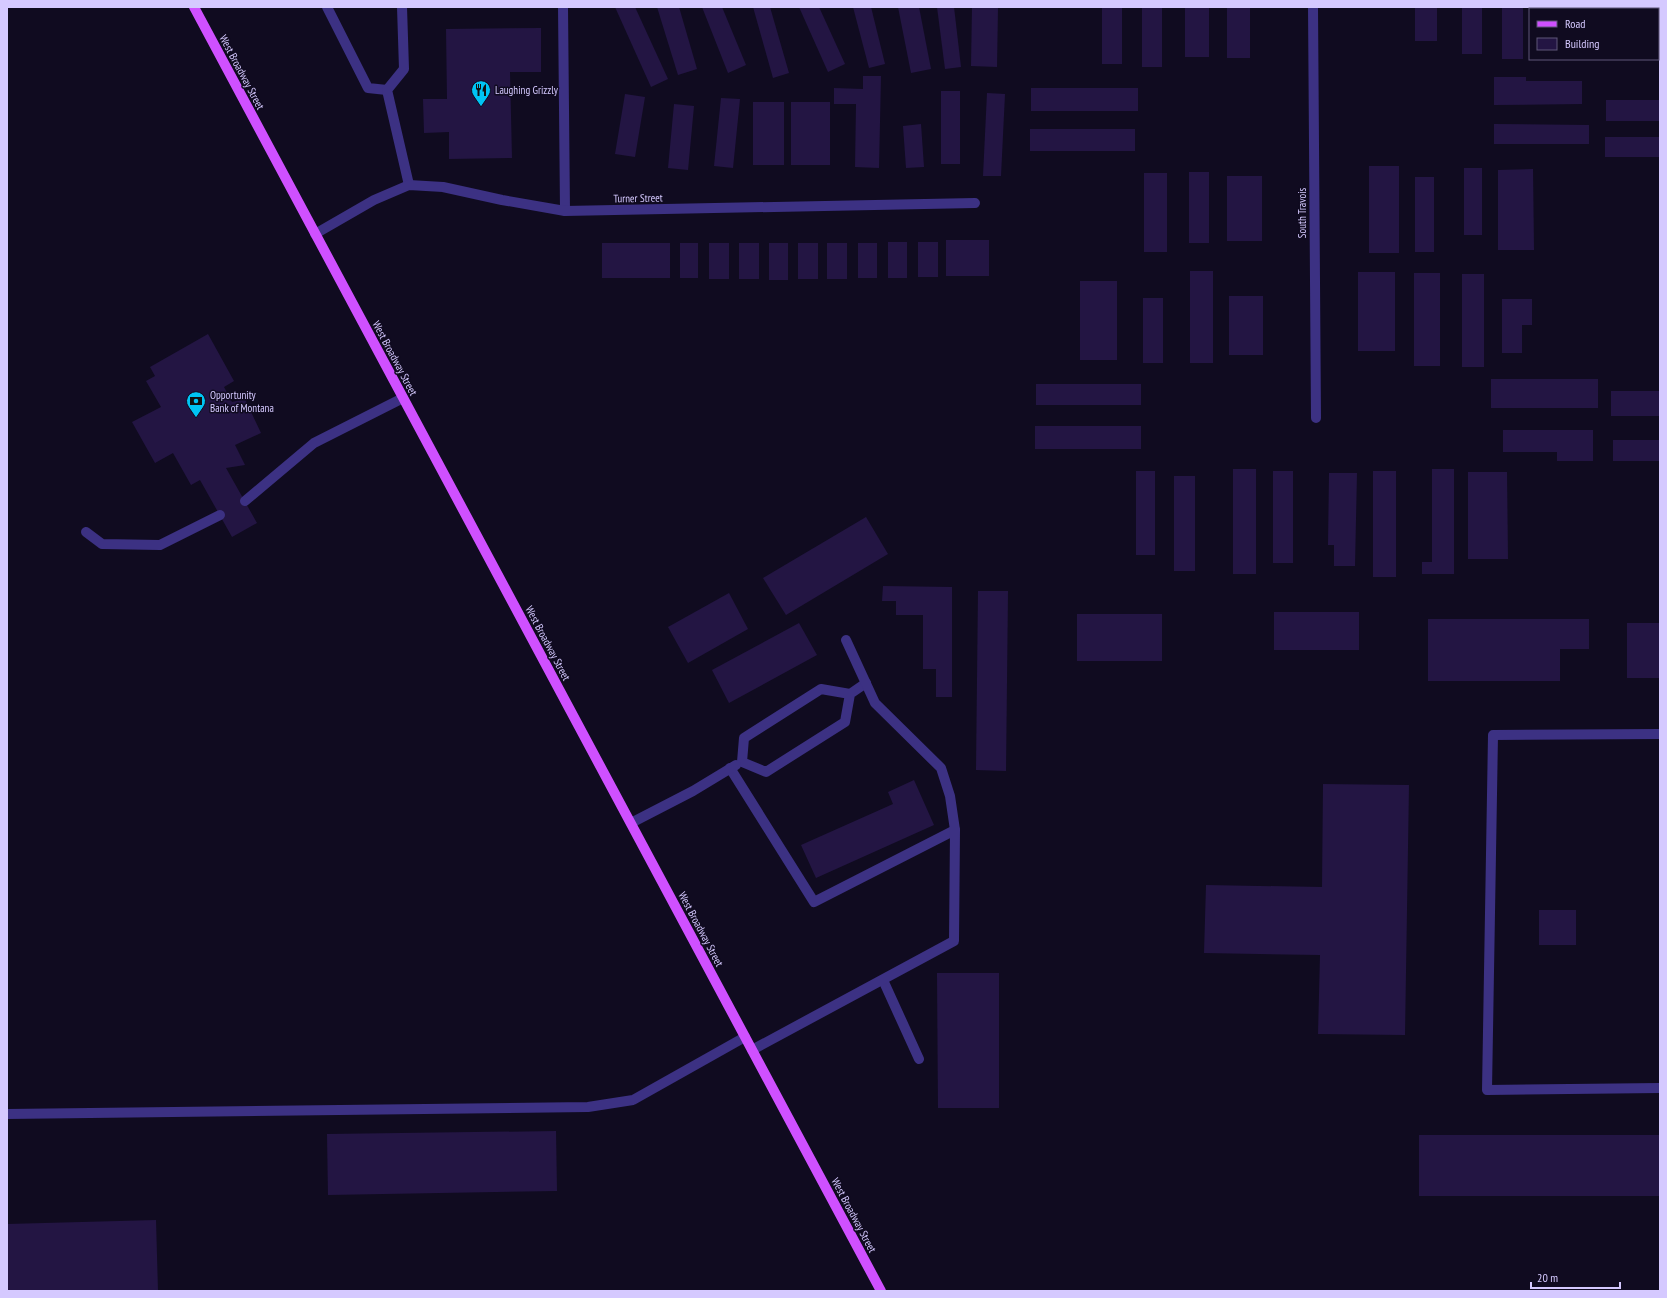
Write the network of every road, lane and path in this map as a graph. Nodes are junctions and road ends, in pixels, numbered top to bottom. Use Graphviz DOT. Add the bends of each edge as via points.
graph roads {
  1 [pos="194,7"];
  2 [pos="327,7"];
  3 [pos="402,7"];
  4 [pos="563,7"];
  5 [pos="1313,7"];
  6 [pos="387,90"];
  7 [pos="409,185"];
  8 [pos="975,204"];
  9 [pos="565,211"];
  10 [pos="315,234"];
  11 [pos="403,398"];
  12 [pos="1316,418"];
  13 [pos="244,501"];
  14 [pos="220,515"];
  15 [pos="86,532"];
  16 [pos="846,640"];
  17 [pos="866,683"];
  18 [pos="850,694"];
  19 [pos="1660,734"];
  20 [pos="742,762"];
  21 [pos="730,768"];
  22 [pos="631,823"];
  23 [pos="955,830"];
  24 [pos="882,980"];
  25 [pos="745,1037"];
  26 [pos="752,1050"];
  27 [pos="919,1059"];
  28 [pos="1660,1088"];
  29 [pos="7,1114"];
  30 [pos="882,1291"];
  1 -- 10 [label="main road, West Broadway Street"];
  2 -- 6 [label="street" via="368,88"];
  3 -- 6 [label="street" via="404,69"];
  4 -- 9 [label="street"];
  5 -- 12 [label="street, South Travois"];
  6 -- 7 [label="street"];
  7 -- 9 [label="street, Turner Street" via="443,187"];
  7 -- 10 [label="street, Turner Street" via="374,200"];
  8 -- 9 [label="street, Turner Street"];
  10 -- 11 [label="main road, West Broadway Street"];
  11 -- 13 [label="street" via="314,443"];
  11 -- 22 [label="main road, West Broadway Street"];
  14 -- 15 [label="street" via="160,545 102,544"];
  16 -- 17 [label="street"];
  17 -- 18 [label="street"];
  17 -- 23 [label="street" via="875,703 941,768 950,796"];
  18 -- 20 [label="street" via="821,689 744,738"];
  18 -- 20 [label="street" via="845,722 799,752 766,772"];
  19 -- 28 [label="street" via="1493,735 1487,1090"];
  20 -- 21 [label="street"];
  21 -- 22 [label="street"];
  21 -- 23 [label="street" via="814,902"];
  22 -- 25 [label="main road, West Broadway Street"];
  23 -- 24 [label="street" via="954,941"];
  24 -- 26 [label="street"];
  24 -- 27 [label="street"];
  25 -- 26 [label="main road, West Broadway Street"];
  25 -- 29 [label="street" via="634,1100 588,1107"];
  26 -- 30 [label="main road, West Broadway Street"];
}
